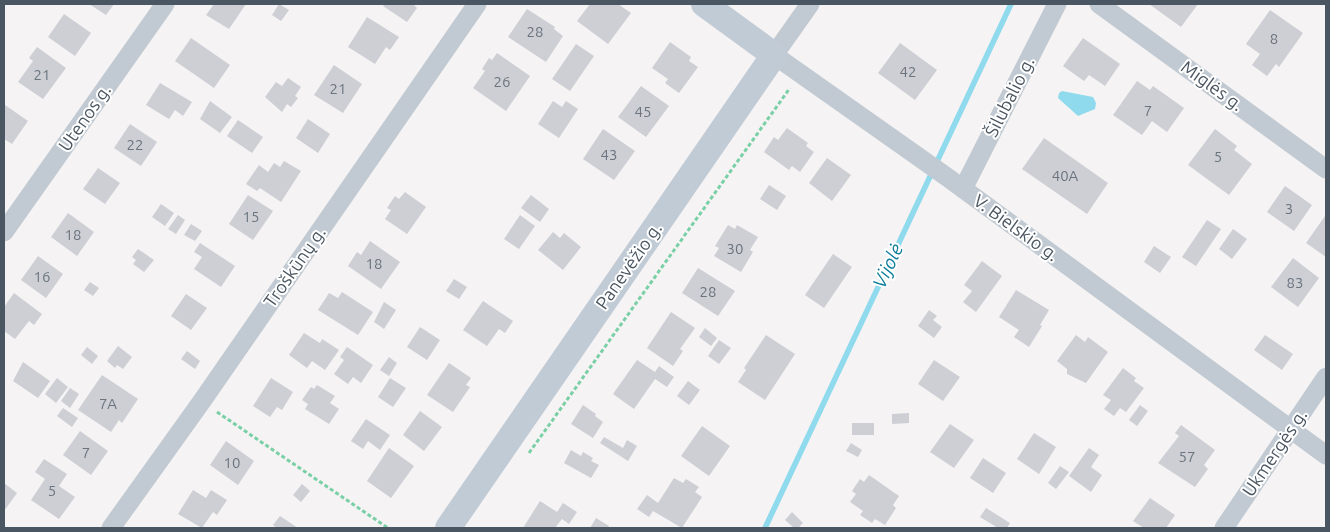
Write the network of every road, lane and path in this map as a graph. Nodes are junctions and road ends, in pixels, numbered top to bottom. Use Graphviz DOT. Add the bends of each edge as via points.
graph roads {
  1 [pos="165,4"];
  2 [pos="477,4"];
  3 [pos="704,4"];
  4 [pos="810,4"];
  5 [pos="1057,4"];
  6 [pos="1099,4"];
  7 [pos="774,55"];
  8 [pos="801,73"];
  9 [pos="1326,169"];
  10 [pos="963,189"];
  11 [pos="4,232"];
  12 [pos="1326,377"];
  13 [pos="202,402"];
  14 [pos="1291,429"];
  15 [pos="528,455"];
  16 [pos="1326,455"];
  17 [pos="112,528"];
  18 [pos="388,528"];
  19 [pos="448,528"];
  20 [pos="1224,528"];
  1 -- 11 [label="street, Utenos g."];
  2 -- 13 [label="street, Troškūnų g."];
  3 -- 7 [label="street, V. Bielskio g."];
  4 -- 7 [label="street, Panevėžio g."];
  5 -- 10 [label="street, Šilubalio g."];
  6 -- 9 [label="street, Miglės g."];
  7 -- 8 [label="street, V. Bielskio g."];
  7 -- 19 [label="street, Panevėžio g."];
  8 -- 10 [label="street, V. Bielskio g."];
  8 -- 15 [label="path"];
  10 -- 14 [label="street, V. Bielskio g."];
  12 -- 14 [label="street, Ukmergės g."];
  13 -- 17 [label="street, Troškūnų g."];
  13 -- 18 [label="path"];
  14 -- 16 [label="street, V. Bielskio g."];
  14 -- 20 [label="street, Ukmergės g."];
}
